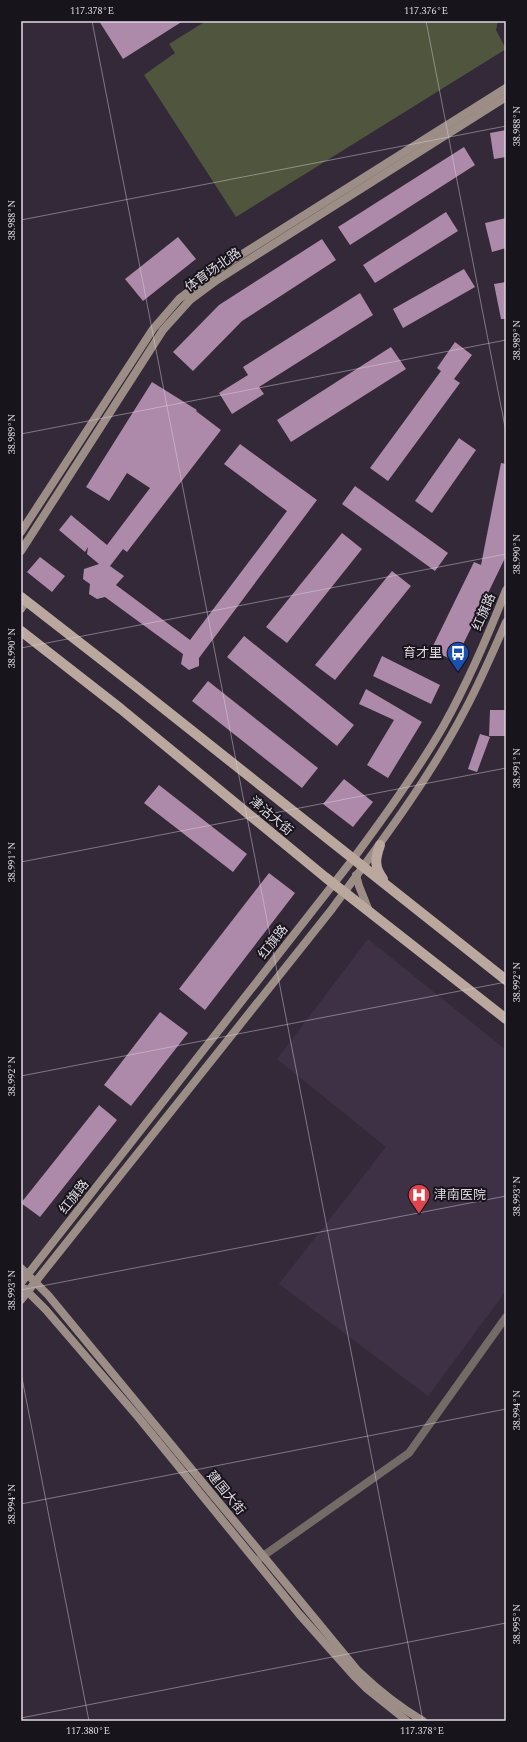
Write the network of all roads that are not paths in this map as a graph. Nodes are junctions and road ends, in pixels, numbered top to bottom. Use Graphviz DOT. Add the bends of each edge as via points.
graph roads {
  1 [pos="506,88"];
  2 [pos="506,97"];
  3 [pos="21,532"];
  4 [pos="21,551"];
  5 [pos="506,590"];
  6 [pos="23,603"];
  7 [pos="506,622"];
  8 [pos="21,631"];
  9 [pos="380,845"];
  10 [pos="358,863"];
  11 [pos="357,877"];
  12 [pos="334,884"];
  13 [pos="390,889"];
  14 [pos="344,892"];
  15 [pos="370,913"];
  16 [pos="506,980"];
  17 [pos="506,1020"];
  18 [pos="21,1268"];
  19 [pos="28,1274"];
  20 [pos="36,1282"];
  21 [pos="21,1285"];
  22 [pos="28,1292"];
  23 [pos="21,1300"];
  24 [pos="506,1317"];
  25 [pos="263,1556"];
  26 [pos="256,1561"];
  27 [pos="407,1721"];
  28 [pos="423,1721"];
  1 -- 3 [label="main road, 体育场北路" via="217,270 179,299 152,329"];
  2 -- 4 [label="main road, 体育场北路" via="217,280 190,300 163,330"];
  5 -- 10 [label="main road, 红旗路" via="467,681 443,726 369,837"];
  6 -- 10 [label="main road, 津沽大街" via="138,688"];
  7 -- 9 [label="main road, 红旗路" via="465,710 423,782"];
  8 -- 12 [label="main road, 津沽大街" via="121,708"];
  9 -- 10 [label="main road, 红旗路"];
  9 -- 13 [label="main road" via="376,866"];
  10 -- 11 [label="main road, 红旗路"];
  10 -- 12 [label="main road, 红旗路"];
  10 -- 13 [label="main road, 津沽大街"];
  11 -- 14 [label="main road, 红旗路"];
  11 -- 15 [label="main road"];
  12 -- 14 [label="main road, 津沽大街"];
  12 -- 19 [label="main road, 红旗路"];
  13 -- 16 [label="main road, 津沽大街"];
  14 -- 15 [label="main road, 津沽大街"];
  14 -- 20 [label="main road, 红旗路"];
  15 -- 17 [label="main road, 津沽大街"];
  18 -- 19 [label="main road, 建国大街"];
  19 -- 20 [label="main road, 建国大街"];
  19 -- 21 [label="main road, 红旗路"];
  20 -- 22 [label="main road, 红旗路"];
  20 -- 25 [label="main road, 建国大街"];
  21 -- 22 [label="main road, 建国大街"];
  22 -- 23 [label="main road, 红旗路"];
  22 -- 26 [label="main road, 建国大街" via="138,1417"];
  24 -- 25 [label="street" via="409,1453"];
  25 -- 26 [label="street"];
  25 -- 28 [label="main road, 建国大街" via="358,1670 406,1711"];
  26 -- 27 [label="main road, 建国大街" via="299,1614 367,1689"];
}
